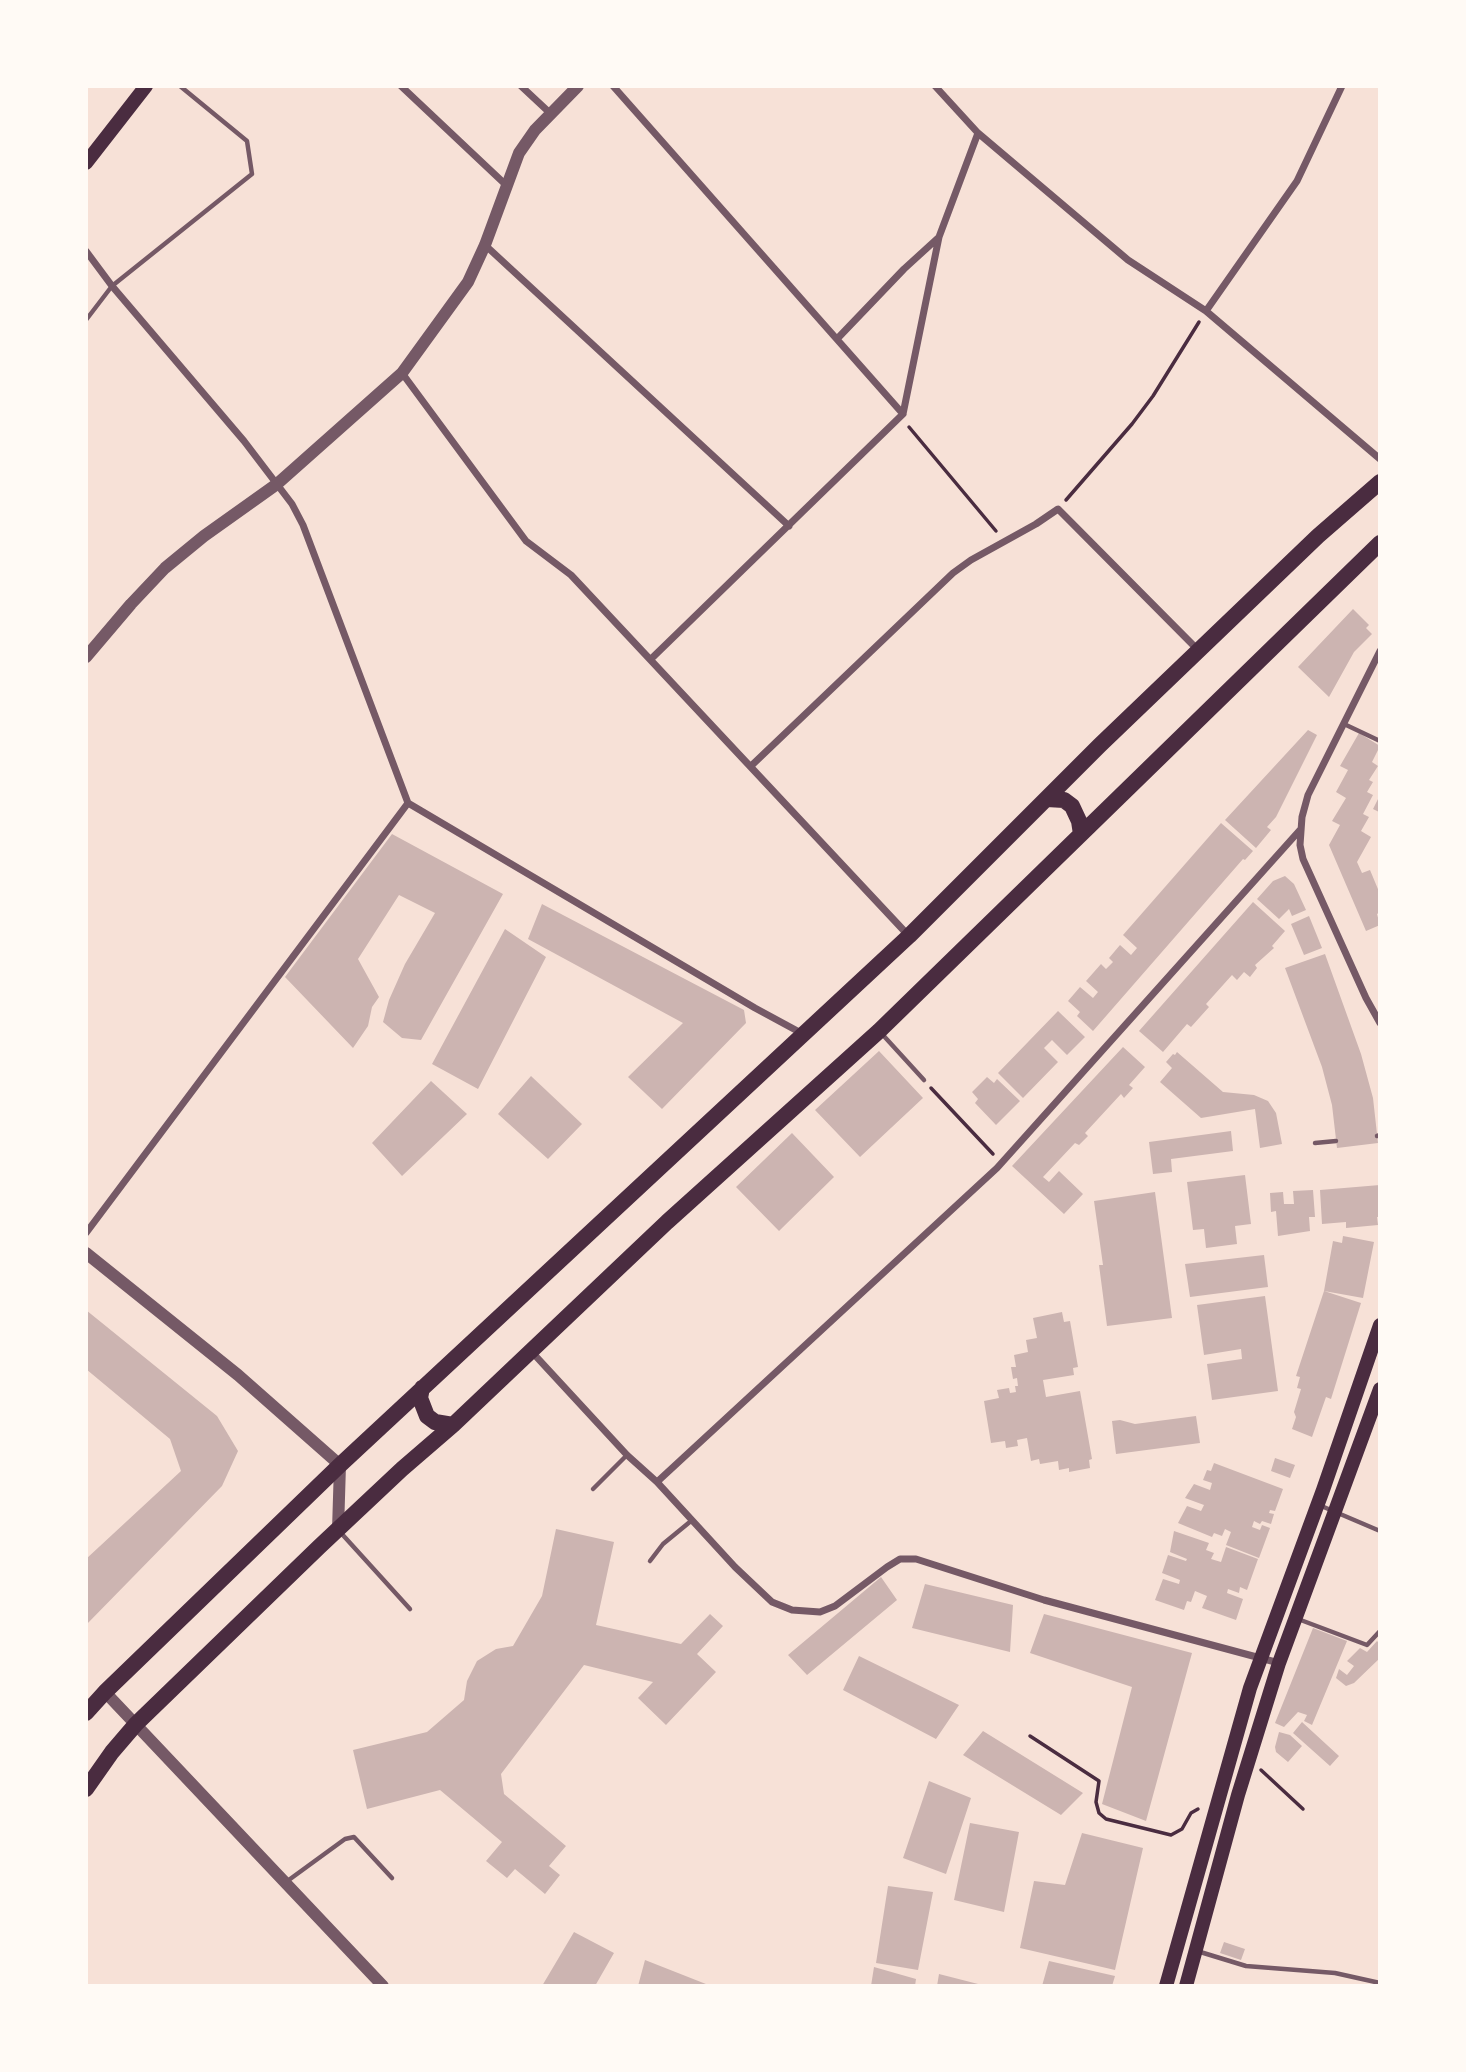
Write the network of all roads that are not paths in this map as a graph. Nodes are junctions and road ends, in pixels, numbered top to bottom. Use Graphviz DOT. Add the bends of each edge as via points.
graph roads {
  1 [pos="146,86"];
  2 [pos="180,86"];
  3 [pos="401,86"];
  4 [pos="521,86"];
  5 [pos="578,86"];
  6 [pos="613,86"];
  7 [pos="935,86"];
  8 [pos="1342,86"];
  9 [pos="551,114"];
  10 [pos="978,133"];
  11 [pos="86,163"];
  12 [pos="506,185"];
  13 [pos="939,237"];
  14 [pos="485,245"];
  15 [pos="86,251"];
  16 [pos="112,286"];
  17 [pos="1206,311"];
  18 [pos="86,320"];
  19 [pos="837,339"];
  20 [pos="402,373"];
  21 [pos="902,416"];
  22 [pos="1380,459"];
  23 [pos="1380,482"];
  24 [pos="277,484"];
  25 [pos="789,526"];
  26 [pos="1380,543"];
  27 [pos="1198,651"];
  28 [pos="1380,651"];
  29 [pos="86,657"];
  30 [pos="651,659"];
  31 [pos="1343,724"];
  32 [pos="1380,741"];
  33 [pos="751,766"];
  34 [pos="1046,799"];
  35 [pos="408,803"];
  36 [pos="1300,830"];
  37 [pos="1081,834"];
  38 [pos="909,936"];
  39 [pos="1379,1017"];
  40 [pos="879,1031"];
  41 [pos="803,1034"];
  42 [pos="924,1080"];
  43 [pos="1336,1141"];
  44 [pos="1315,1143"];
  45 [pos="86,1233"];
  46 [pos="86,1253"];
  47 [pos="1380,1325"];
  48 [pos="531,1351"];
  49 [pos="422,1388"];
  50 [pos="1380,1389"];
  51 [pos="453,1425"];
  52 [pos="627,1455"];
  53 [pos="340,1465"];
  54 [pos="657,1482"];
  55 [pos="593,1489"];
  56 [pos="1318,1504"];
  57 [pos="1335,1511"];
  58 [pos="691,1521"];
  59 [pos="338,1530"];
  60 [pos="1380,1531"];
  61 [pos="650,1561"];
  62 [pos="410,1609"];
  63 [pos="1294,1618"];
  64 [pos="1380,1630"];
  65 [pos="1261,1657"];
  66 [pos="1279,1662"];
  67 [pos="105,1692"];
  68 [pos="86,1713"];
  69 [pos="136,1724"];
  70 [pos="86,1789"];
  71 [pos="392,1878"];
  72 [pos="286,1883"];
  73 [pos="1196,1951"];
  74 [pos="1380,1983"];
  75 [pos="1369,1984"];
  76 [pos="383,1986"];
  77 [pos="1166,1986"];
  78 [pos="1186,1986"];
  1 -- 11 [label="main road"];
  2 -- 16 [label="lane" via="247,141 252,174"];
  3 -- 12 [label="street"];
  4 -- 9 [label="street"];
  5 -- 9 [label="street"];
  6 -- 19 [label="street"];
  7 -- 10 [label="street"];
  8 -- 17 [label="street" via="1297,181"];
  9 -- 12 [label="street" via="519,153"];
  10 -- 13 [label="street"];
  10 -- 17 [label="street" via="1128,260"];
  12 -- 14 [label="street"];
  13 -- 19 [label="street"];
  13 -- 21 [label="street"];
  14 -- 20 [label="street" via="468,282"];
  14 -- 25 [label="street"];
  15 -- 16 [label="street"];
  16 -- 18 [label="lane"];
  16 -- 24 [label="street"];
  17 -- 22 [label="street"];
  19 -- 21 [label="street"];
  20 -- 24 [label="street"];
  20 -- 30 [label="street" via="526,541 571,575"];
  21 -- 25 [label="street"];
  23 -- 27 [label="main road"];
  24 -- 29 [label="street" via="165,568"];
  24 -- 35 [label="street" via="303,525"];
  25 -- 30 [label="street"];
  26 -- 37 [label="main road"];
  27 -- 33 [label="street" via="1058,509 953,573"];
  27 -- 34 [label="main road"];
  28 -- 31 [label="street"];
  30 -- 33 [label="street"];
  31 -- 32 [label="lane"];
  31 -- 36 [label="street" via="1308,795"];
  33 -- 38 [label="street"];
  34 -- 37 [label="main road" via="1064,800 1072,806"];
  34 -- 38 [label="main road"];
  35 -- 41 [label="street"];
  35 -- 45 [label="street"];
  36 -- 39 [label="street" via="1303,859"];
  36 -- 54 [label="street" via="1002,1163"];
  37 -- 40 [label="main road"];
  38 -- 41 [label="main road"];
  40 -- 42 [label="lane"];
  40 -- 48 [label="main road"];
  41 -- 49 [label="main road"];
  43 -- 44 [label="lane"];
  46 -- 53 [label="street" via="238,1374"];
  47 -- 56 [label="main road"];
  48 -- 51 [label="main road"];
  48 -- 52 [label="street"];
  49 -- 51 [label="main road" via="420,1398 428,1416"];
  49 -- 53 [label="main road"];
  50 -- 57 [label="main road"];
  51 -- 59 [label="main road"];
  52 -- 54 [label="street"];
  52 -- 55 [label="lane"];
  53 -- 59 [label="street"];
  53 -- 67 [label="main road"];
  54 -- 58 [label="street"];
  56 -- 57 [label="lane"];
  56 -- 65 [label="main road"];
  57 -- 60 [label="lane"];
  57 -- 63 [label="main road"];
  58 -- 61 [label="lane"];
  58 -- 65 [label="street" via="772,1602 792,1609 820,1612 835,1606 900,1559 916,1559 1055,1604"];
  59 -- 62 [label="lane"];
  59 -- 69 [label="main road"];
  63 -- 64 [label="lane" via="1367,1645"];
  63 -- 66 [label="main road"];
  65 -- 66 [label="street"];
  65 -- 77 [label="main road"];
  66 -- 73 [label="main road"];
  67 -- 68 [label="main road"];
  67 -- 69 [label="street"];
  69 -- 70 [label="main road"];
  69 -- 72 [label="street"];
  71 -- 72 [label="lane" via="354,1838 345,1839"];
  72 -- 76 [label="street"];
  73 -- 75 [label="lane" via="1246,1966 1335,1973"];
  73 -- 78 [label="main road"];
  74 -- 75 [label="lane"];
}
